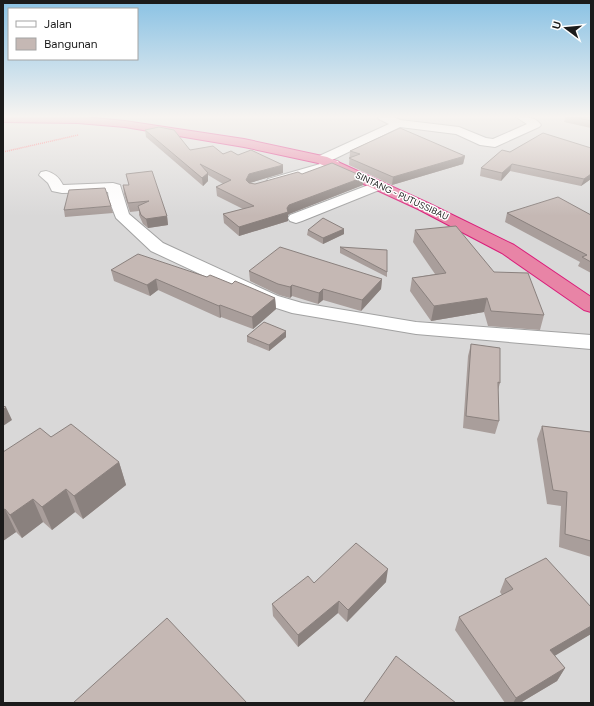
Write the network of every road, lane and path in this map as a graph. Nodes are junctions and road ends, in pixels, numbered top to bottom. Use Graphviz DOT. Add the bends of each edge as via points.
graph roads {
  1 [pos="274,150"];
  2 [pos="349,150"];
  3 [pos="327,162"];
  4 [pos="46,175"];
  5 [pos="262,185"];
  6 [pos="379,185"];
  7 [pos="296,218"];
  8 [pos="591,306"];
  9 [pos="591,342"];
  1 -- 3 [label="highway, SINTANG - PUTUSSIBAU"];
  2 -- 3 [label="street"];
  3 -- 5 [label="street"];
  3 -- 6 [label="highway, SINTANG - PUTUSSIBAU"];
  4 -- 9 [label="street" via="54,181 57,188 62,189 115,188 122,215 157,247 271,300 299,310 416,328"];
  6 -- 7 [label="street"];
  6 -- 8 [label="highway, SINTANG - PUTUSSIBAU" via="508,249"];
}
